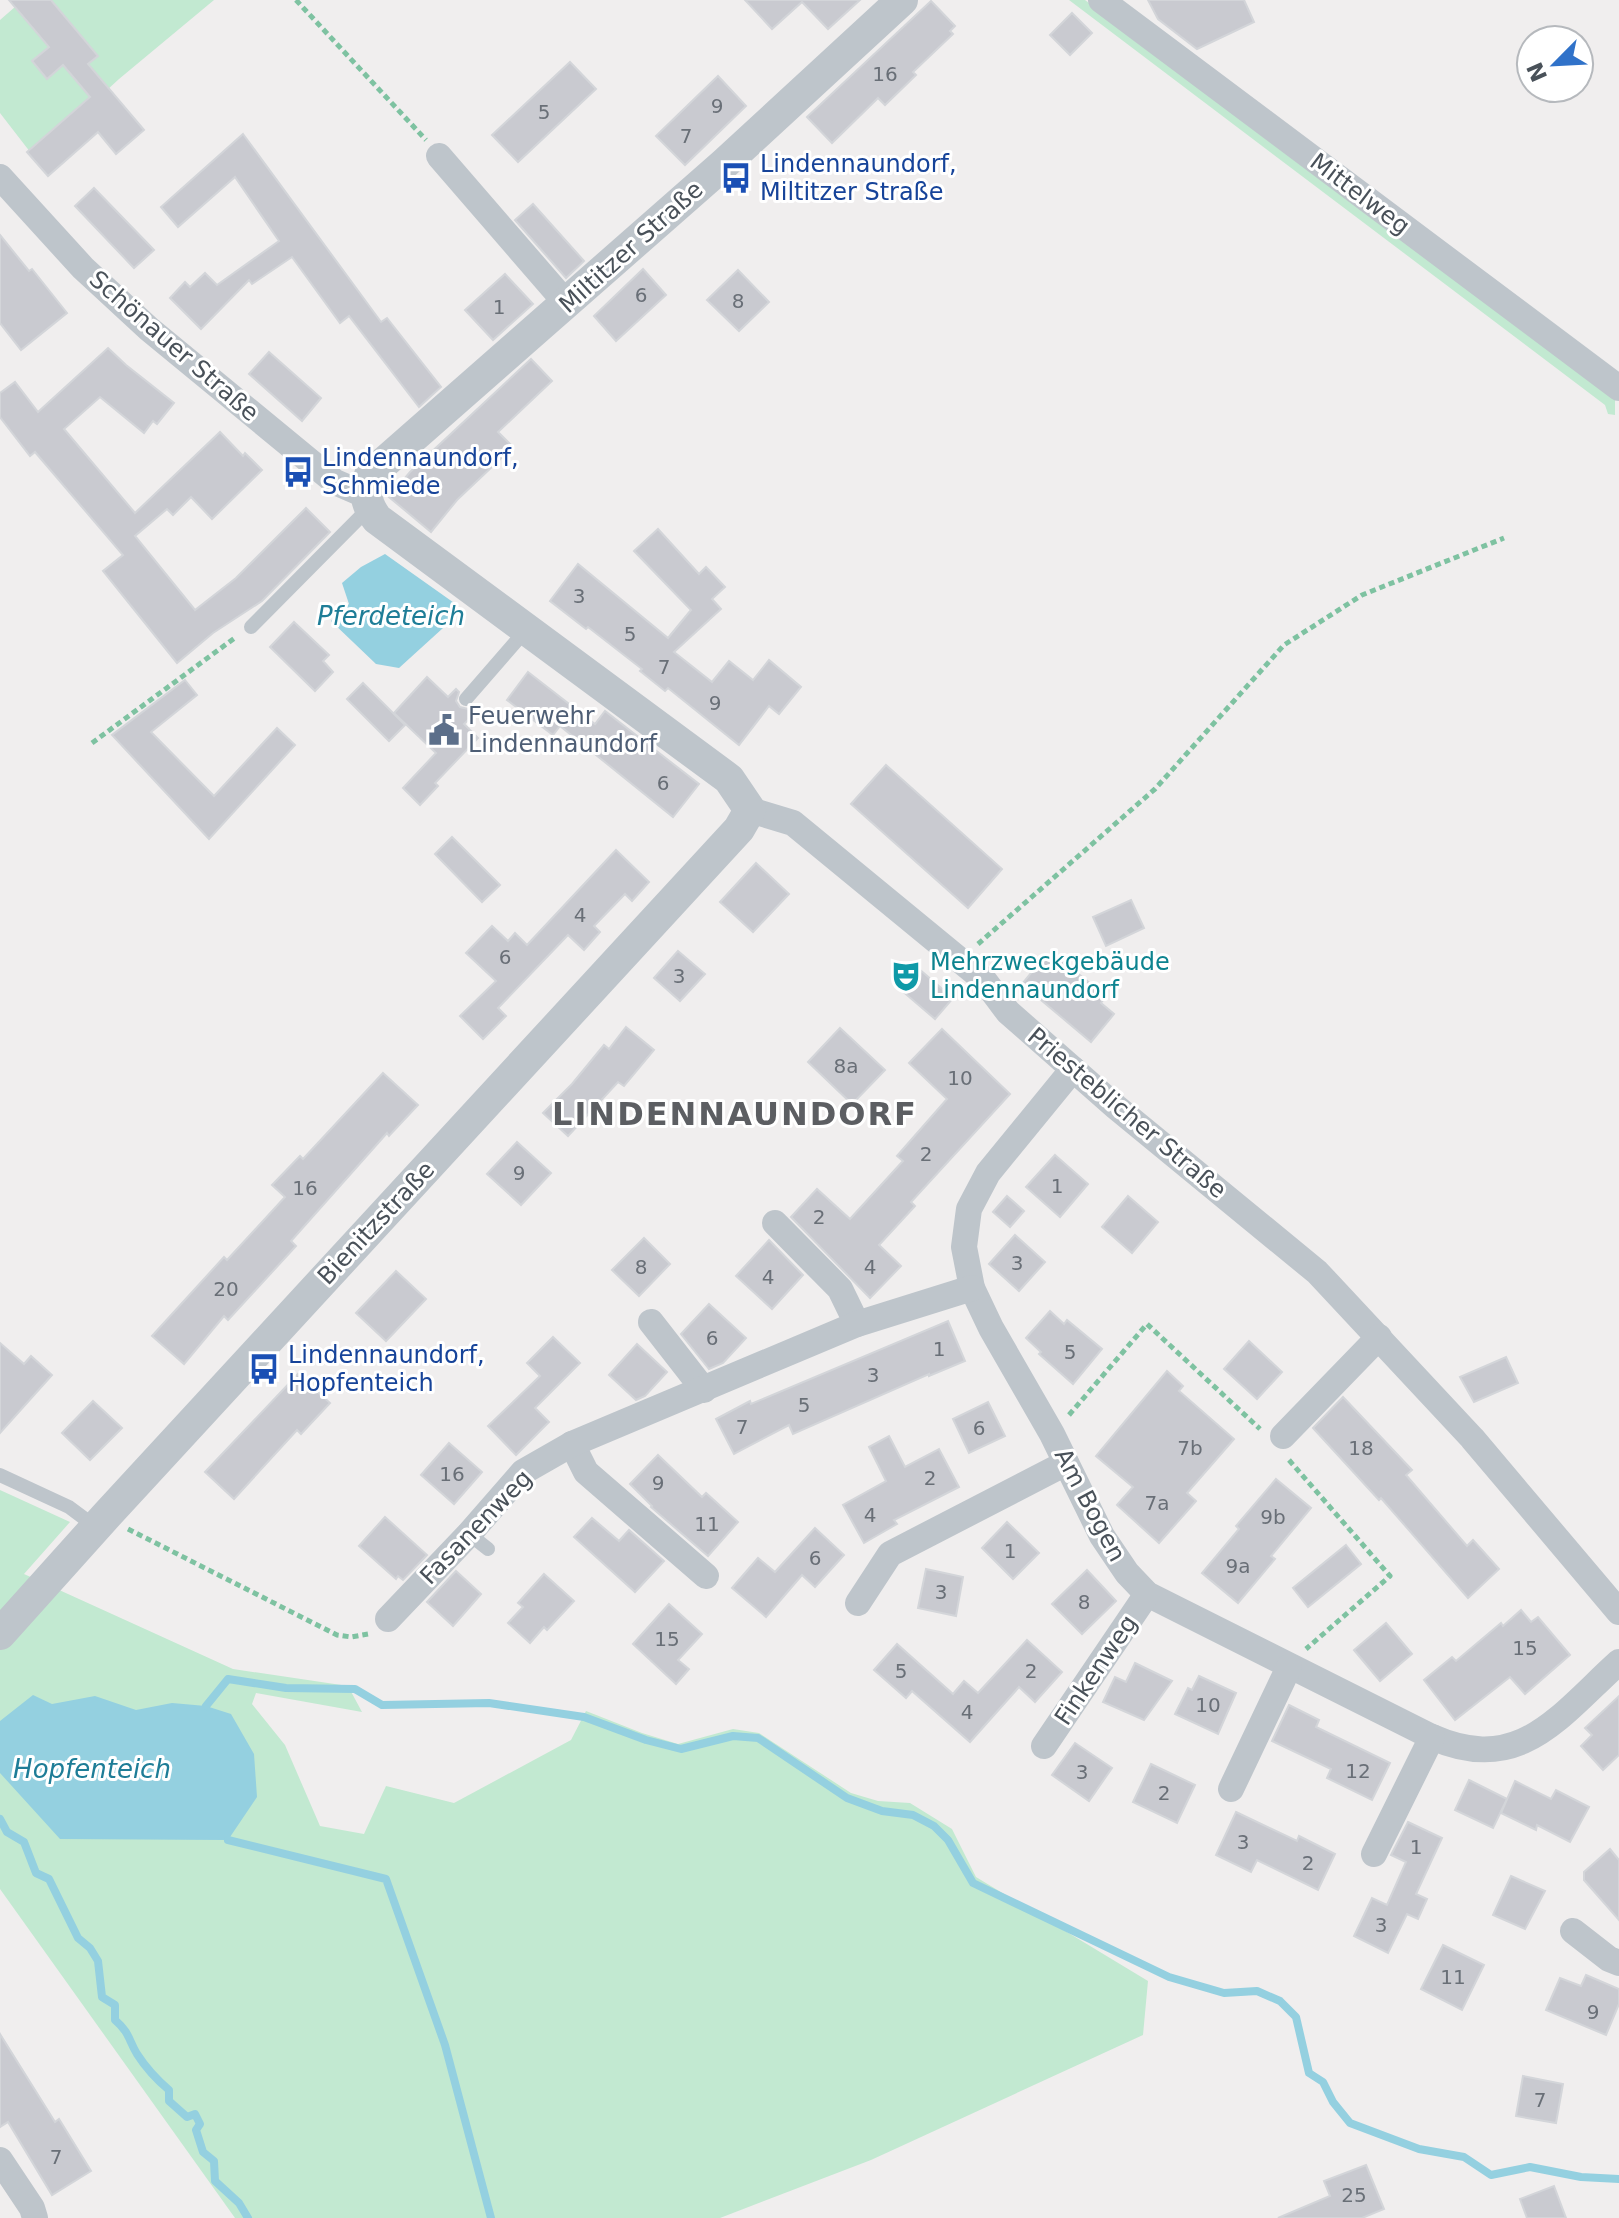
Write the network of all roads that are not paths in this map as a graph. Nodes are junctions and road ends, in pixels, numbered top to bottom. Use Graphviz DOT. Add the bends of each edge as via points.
graph roads {
  1 [pos="902,0"];
  2 [pos="1110,3"];
  3 [pos="439,156"];
  4 [pos="0,177"];
  5 [pos="567,304"];
  6 [pos="1619,388"];
  7 [pos="367,502"];
  8 [pos="251,627"];
  9 [pos="526,630"];
  10 [pos="466,699"];
  11 [pos="750,810"];
  12 [pos="1073,1069"];
  13 [pos="775,1223"];
  14 [pos="972,1288"];
  15 [pos="651,1322"];
  16 [pos="857,1324"];
  17 [pos="1379,1337"];
  18 [pos="704,1390"];
  19 [pos="1278,1442"];
  20 [pos="572,1444"];
  21 [pos="1066,1463"];
  22 [pos="0,1475"];
  23 [pos="100,1522"];
  24 [pos="706,1576"];
  25 [pos="1147,1594"];
  26 [pos="858,1603"];
  27 [pos="1619,1612"];
  28 [pos="388,1619"];
  29 [pos="0,1634"];
  30 [pos="1619,1662"];
  31 [pos="1289,1667"];
  32 [pos="1432,1737"];
  33 [pos="1044,1746"];
  34 [pos="1231,1789"];
  35 [pos="1374,1854"];
  36 [pos="1573,1931"];
  37 [pos="1619,1963"];
  38 [pos="0,2160"];
  39 [pos="35,2218"];
  1 -- 5 [label="street, Miltitzer Straße"];
  2 -- 6 [label="street, Mittelweg"];
  3 -- 5 [label="street"];
  4 -- 7 [label="street, Schönauer Straße" via="83,268 149,329 335,482"];
  5 -- 7 [label="street, Miltitzer Straße" via="370,475"];
  7 -- 8 [label="lane"];
  7 -- 9 [label="street" via="377,519"];
  9 -- 10 [label="lane"];
  9 -- 11 [label="street" via="729,779"];
  11 -- 12 [label="street, Priesteblicher Straße" via="793,823 984,980 1008,1012"];
  11 -- 23 [label="street, Bienitzstraße" via="739,829"];
  12 -- 14 [label="street, Am Bogen" via="988,1173 969,1209 964,1247"];
  12 -- 17 [label="street, Priesteblicher Straße" via="1317,1272"];
  13 -- 16 [label="street" via="840,1289"];
  14 -- 16 [label="street, Fasanenweg"];
  14 -- 21 [label="street, Am Bogen"];
  15 -- 18 [label="street"];
  16 -- 18 [label="street, Fasanenweg"];
  17 -- 19 [label="street"];
  17 -- 27 [label="street, Priesteblicher Straße"];
  18 -- 20 [label="street, Fasanenweg"];
  20 -- 24 [label="street" via="586,1472"];
  20 -- 28 [label="street, Fasanenweg" via="523,1472 478,1542"];
  21 -- 25 [label="street, Am Bogen" via="1102,1536"];
  21 -- 26 [label="street" via="890,1554"];
  22 -- 23 [label="lane"];
  23 -- 29 [label="street, Bienitzstraße"];
  25 -- 31 [label="street, Am Bogen"];
  25 -- 33 [label="street, Finkenweg"];
  30 -- 32 [label="street, Am Bogen" via="1528,1741 1482,1752"];
  31 -- 32 [label="street, Am Bogen"];
  31 -- 34 [label="street"];
  32 -- 35 [label="street"];
  36 -- 37 [label="street"];
  38 -- 39 [label="street"];
}
